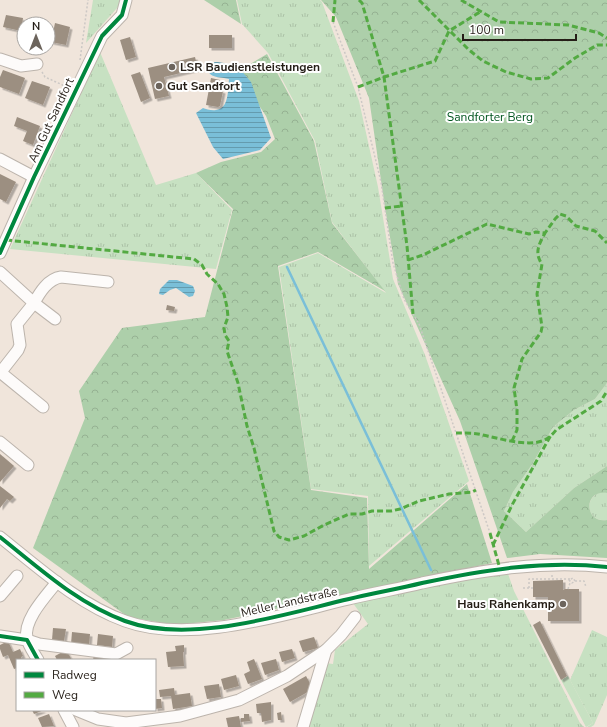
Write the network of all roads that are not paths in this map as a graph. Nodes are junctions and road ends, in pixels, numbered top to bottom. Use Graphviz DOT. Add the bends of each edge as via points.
graph roads {
  1 [pos="126,0"];
  2 [pos="0,59"];
  3 [pos="37,64"];
  4 [pos="0,159"];
  5 [pos="34,177"];
  6 [pos="0,253"];
  7 [pos="0,272"];
  8 [pos="108,282"];
  9 [pos="34,303"];
  10 [pos="55,319"];
  11 [pos="0,372"];
  12 [pos="43,407"];
  13 [pos="0,442"];
  14 [pos="28,465"];
  15 [pos="0,537"];
  16 [pos="607,568"];
  17 [pos="17,576"];
  18 [pos="57,582"];
  19 [pos="0,596"];
  20 [pos="355,617"];
  21 [pos="0,636"];
  22 [pos="27,640"];
  23 [pos="127,648"];
  24 [pos="326,650"];
  25 [pos="37,659"];
  26 [pos="65,711"];
  27 [pos="78,711"];
  28 [pos="73,727"];
  29 [pos="303,727"];
  1 -- 5 [label="street, Am Gut Sandfort" via="122,14 102,36"];
  2 -- 3 [label="street" via="20,66"];
  4 -- 5 [label="street"];
  5 -- 6 [label="street, Am Gut Sandfort"];
  7 -- 9 [label="street"];
  8 -- 9 [label="street" via="55,278 38,295"];
  9 -- 10 [label="street"];
  9 -- 11 [label="street" via="17,324 20,345 18,350"];
  11 -- 12 [label="street"];
  13 -- 14 [label="street"];
  15 -- 18 [label="street, Meller Landstraße"];
  16 -- 18 [label="street, Meller Landstraße" via="552,565 506,568 220,628 180,630 150,628 126,622 103,612"];
  17 -- 19 [label="street"];
  18 -- 22 [label="street" via="29,621"];
  20 -- 24 [label="street"];
  21 -- 22 [label="street"];
  22 -- 23 [label="street" via="39,644 116,654"];
  22 -- 25 [label="street"];
  24 -- 27 [label="street" via="287,676 239,700 180,716 126,723 98,719"];
  24 -- 29 [label="street"];
  26 -- 28 [label="street"];
}
